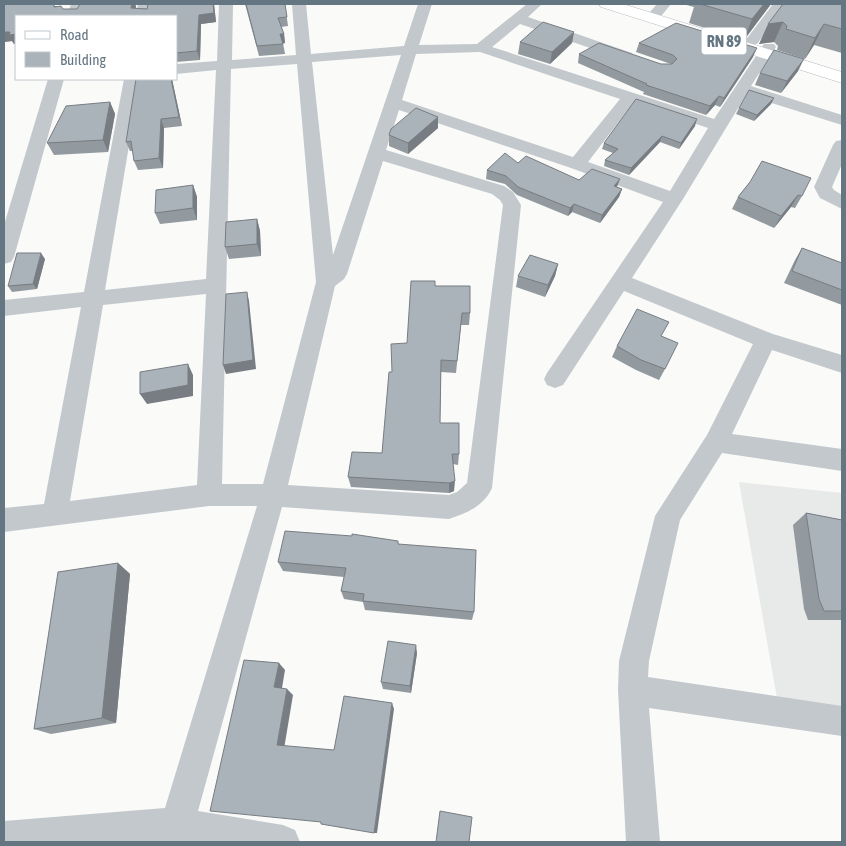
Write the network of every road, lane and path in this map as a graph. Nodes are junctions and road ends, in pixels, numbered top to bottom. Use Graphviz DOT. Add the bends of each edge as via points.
graph roads {
  1 [pos="226,4"];
  2 [pos="299,4"];
  3 [pos="425,4"];
  4 [pos="535,4"];
  5 [pos="606,4"];
  6 [pos="630,4"];
  7 [pos="780,4"];
  8 [pos="661,8"];
  9 [pos="517,18"];
  10 [pos="762,47"];
  11 [pos="481,48"];
  12 [pos="410,50"];
  13 [pos="305,59"];
  14 [pos="636,59"];
  15 [pos="224,65"];
  16 [pos="178,69"];
  17 [pos="842,69"];
  18 [pos="842,78"];
  19 [pos="56,80"];
  20 [pos="132,80"];
  21 [pos="742,88"];
  22 [pos="630,97"];
  23 [pos="392,102"];
  24 [pos="842,120"];
  25 [pos="718,126"];
  26 [pos="842,146"];
  27 [pos="376,153"];
  28 [pos="577,164"];
  29 [pos="674,199"];
  30 [pos="842,202"];
  31 [pos="4,257"];
  32 [pos="620,281"];
  33 [pos="326,282"];
  34 [pos="216,285"];
  35 [pos="93,298"];
  36 [pos="4,308"];
  37 [pos="766,340"];
  38 [pos="842,364"];
  39 [pos="555,379"];
  40 [pos="716,442"];
  41 [pos="842,460"];
  42 [pos="210,495"];
  43 [pos="273,495"];
  44 [pos="55,515"];
  45 [pos="4,520"];
  46 [pos="634,690"];
  47 [pos="842,721"];
  48 [pos="174,833"];
  49 [pos="4,838"];
  50 [pos="282,842"];
  51 [pos="643,842"];
  1 -- 15 [label="street"];
  2 -- 13 [label="street"];
  3 -- 12 [label="street"];
  4 -- 9 [label="street"];
  5 -- 10 [label="main road, RN 89"];
  6 -- 8 [label="main road, RN 89"];
  7 -- 10 [label="street"];
  8 -- 10 [label="main road, RN 89"];
  9 -- 11 [label="street"];
  9 -- 14 [label="street"];
  10 -- 17 [label="main road, RN 89"];
  10 -- 18 [label="main road, RN 89"];
  10 -- 21 [label="street"];
  11 -- 12 [label="street"];
  11 -- 22 [label="street"];
  12 -- 13 [label="street"];
  12 -- 23 [label="street"];
  13 -- 15 [label="street"];
  13 -- 33 [label="street"];
  15 -- 16 [label="street"];
  15 -- 34 [label="street"];
  19 -- 31 [label="street"];
  20 -- 35 [label="street"];
  21 -- 24 [label="street"];
  21 -- 25 [label="street"];
  22 -- 25 [label="street"];
  22 -- 28 [label="street"];
  23 -- 27 [label="street"];
  23 -- 28 [label="street"];
  25 -- 29 [label="street"];
  26 -- 30 [label="street" via="823,187 826,194"];
  27 -- 33 [label="street" via="337,274"];
  27 -- 43 [label="street" via="498,190 512,205 479,488 466,501 449,507"];
  28 -- 29 [label="street"];
  29 -- 32 [label="street"];
  32 -- 37 [label="street"];
  32 -- 39 [label="street"];
  33 -- 43 [label="street"];
  34 -- 35 [label="street"];
  34 -- 42 [label="street"];
  35 -- 36 [label="street"];
  35 -- 44 [label="street"];
  37 -- 38 [label="street"];
  37 -- 40 [label="street"];
  40 -- 41 [label="street"];
  40 -- 46 [label="street" via="668,516 634,661"];
  42 -- 43 [label="street"];
  42 -- 44 [label="street"];
  43 -- 48 [label="street"];
  44 -- 45 [label="street"];
  46 -- 47 [label="street"];
  46 -- 51 [label="street"];
  48 -- 49 [label="street"];
  48 -- 50 [label="street"];
}
